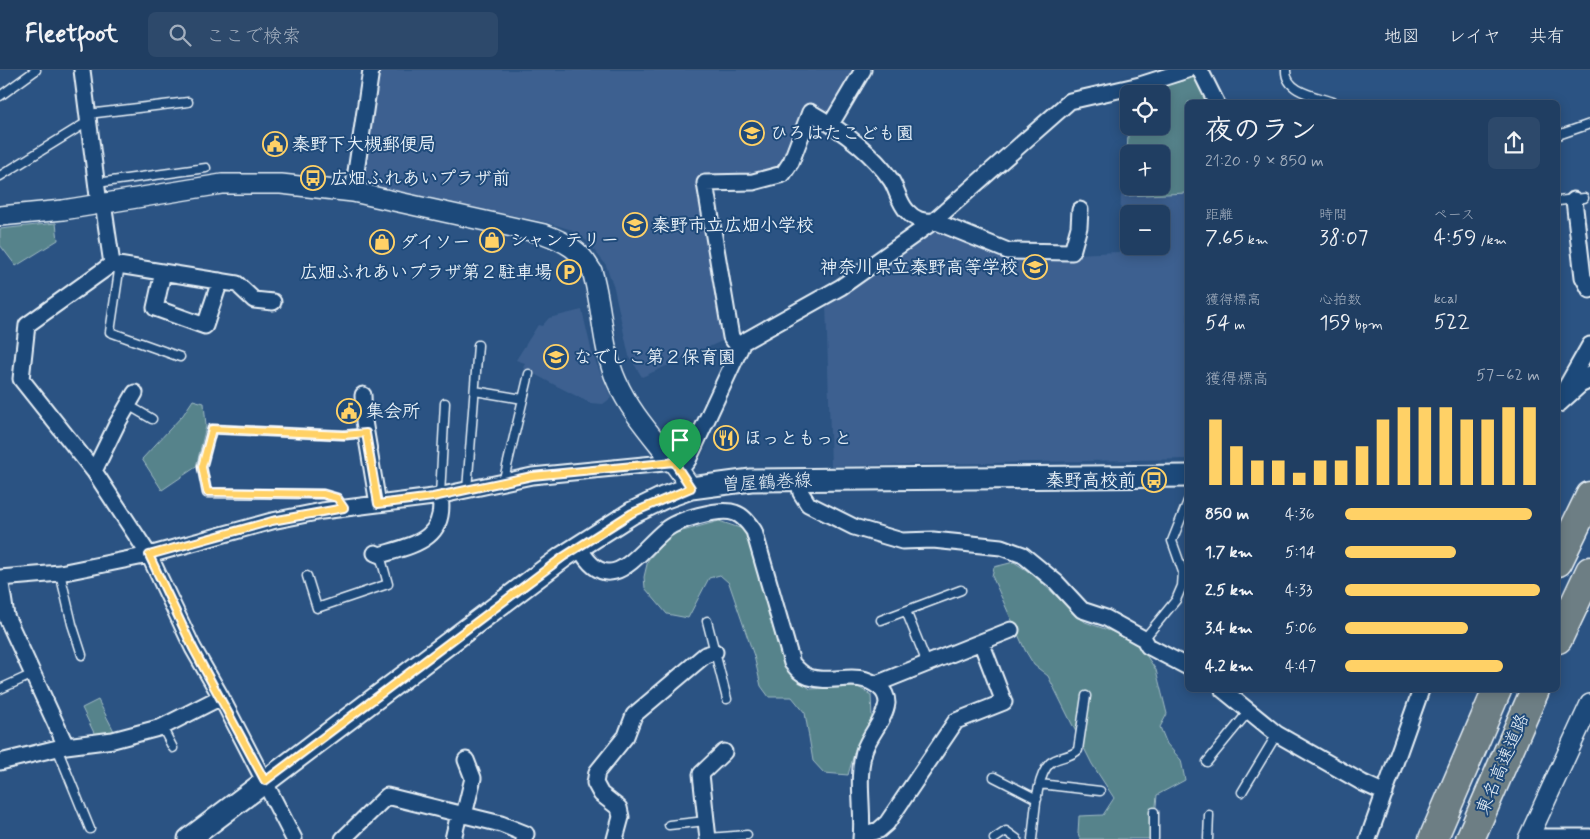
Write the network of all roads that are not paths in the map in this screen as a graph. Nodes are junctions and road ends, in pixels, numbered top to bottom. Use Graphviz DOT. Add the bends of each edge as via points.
graph roads {
  1 [pos="36,70"];
  2 [pos="82,70"];
  3 [pos="371,70"];
  4 [pos="863,70"];
  5 [pos="1187,70"];
  6 [pos="1200,70"];
  7 [pos="1286,70"];
  8 [pos="0,96"];
  9 [pos="1215,100"];
  10 [pos="1326,100"];
  11 [pos="188,102"];
  12 [pos="88,117"];
  13 [pos="832,124"];
  14 [pos="1590,124"];
  15 [pos="1560,135"];
  16 [pos="206,168"];
  17 [pos="0,176"];
  18 [pos="96,183"];
  19 [pos="353,192"];
  20 [pos="1579,199"];
  21 [pos="1560,201"];
  22 [pos="101,204"];
  23 [pos="1080,210"];
  24 [pos="0,216"];
  25 [pos="934,221"];
  26 [pos="116,264"];
  27 [pos="163,272"];
  28 [pos="220,281"];
  29 [pos="1590,290"];
  30 [pos="272,302"];
  31 [pos="1590,344"];
  32 [pos="478,346"];
  33 [pos="740,349"];
  34 [pos="180,357"];
  35 [pos="529,374"];
  36 [pos="1590,377"];
  37 [pos="476,391"];
  38 [pos="1590,391"];
  39 [pos="362,395"];
  40 [pos="1560,397"];
  41 [pos="131,399"];
  42 [pos="523,399"];
  43 [pos="1560,399"];
  44 [pos="1560,400"];
  45 [pos="445,403"];
  46 [pos="152,419"];
  47 [pos="366,433"];
  48 [pos="677,466"];
  49 [pos="94,471"];
  50 [pos="1185,476"];
  51 [pos="799,480"];
  52 [pos="503,482"];
  53 [pos="691,488"];
  54 [pos="468,490"];
  55 [pos="440,495"];
  56 [pos="1590,496"];
  57 [pos="378,504"];
  58 [pos="344,508"];
  59 [pos="1185,508"];
  60 [pos="579,547"];
  61 [pos="377,554"];
  62 [pos="149,555"];
  63 [pos="1560,558"];
  64 [pos="1590,571"];
  65 [pos="60,573"];
  66 [pos="307,576"];
  67 [pos="0,578"];
  68 [pos="961,590"];
  69 [pos="906,611"];
  70 [pos="3,617"];
  71 [pos="881,620"];
  72 [pos="707,621"];
  73 [pos="1011,630"];
  74 [pos="1560,635"];
  75 [pos="1144,638"];
  76 [pos="981,642"];
  77 [pos="715,652"];
  78 [pos="82,655"];
  79 [pos="927,663"];
  80 [pos="1185,665"];
  81 [pos="33,674"];
  82 [pos="876,684"];
  83 [pos="0,689"];
  84 [pos="1225,692"];
  85 [pos="1420,692"];
  86 [pos="1496,692"];
  87 [pos="1534,692"];
  88 [pos="1086,696"];
  89 [pos="221,697"];
  90 [pos="727,699"];
  91 [pos="1590,704"];
  92 [pos="1249,711"];
  93 [pos="162,727"];
  94 [pos="1277,734"];
  95 [pos="62,747"];
  96 [pos="174,748"];
  97 [pos="724,752"];
  98 [pos="466,760"];
  99 [pos="0,762"];
  100 [pos="1206,762"];
  101 [pos="994,777"];
  102 [pos="265,781"];
  103 [pos="1040,784"];
  104 [pos="1100,791"];
  105 [pos="1242,792"];
  106 [pos="1385,793"];
  107 [pos="1037,799"];
  108 [pos="1154,812"];
  109 [pos="461,814"];
  110 [pos="1209,815"];
  111 [pos="706,821"];
  112 [pos="669,825"];
  113 [pos="90,829"];
  114 [pos="747,834"];
  115 [pos="861,837"];
  116 [pos="1590,837"];
  117 [pos="708,838"];
  118 [pos="1528,838"];
  119 [pos="189,839"];
  120 [pos="294,839"];
  121 [pos="343,839"];
  122 [pos="453,839"];
  123 [pos="524,839"];
  124 [pos="615,839"];
  125 [pos="994,839"];
  126 [pos="1017,839"];
  127 [pos="1032,839"];
  128 [pos="1154,839"];
  129 [pos="1208,839"];
  130 [pos="1368,839"];
  131 [pos="1433,839"];
  132 [pos="1470,839"];
  1 -- 8 [label="lane"];
  2 -- 12 [label="street"];
  3 -- 19 [label="street"];
  4 -- 13 [label="street"];
  5 -- 25 [label="street" via="1070,101"];
  6 -- 9 [label="street"];
  7 -- 10 [label="lane" via="1289,82 1296,89"];
  11 -- 12 [label="lane"];
  12 -- 17 [label="lane"];
  12 -- 18 [label="street"];
  13 -- 25 [label="street" via="871,156 891,181 905,210 922,222"];
  13 -- 33 [label="street" via="810,112 791,162 783,174 753,182 705,183 731,337"];
  14 -- 15 [label="lane"];
  16 -- 18 [label="lane"];
  18 -- 22 [label="street"];
  19 -- 22 [label="street" via="281,184 222,184"];
  19 -- 48 [label="street" via="544,234 576,249 592,271 616,382"];
  20 -- 21 [label="lane"];
  20 -- 29 [label="street" via="1583,277"];
  22 -- 24 [label="street"];
  22 -- 26 [label="street"];
  23 -- 25 [label="street" via="1072,252 1008,251"];
  25 -- 33 [label="street" via="841,287 743,342"];
  26 -- 27 [label="street"];
  26 -- 34 [label="lane" via="110,332"];
  26 -- 49 [label="street" via="27,325 21,379"];
  27 -- 28 [label="street"];
  27 -- 28 [label="street" via="155,308 205,326"];
  28 -- 30 [label="street" via="237,284 254,300"];
  31 -- 40 [label="street"];
  32 -- 37 [label="lane"];
  33 -- 48 [label="street" via="688,460"];
  35 -- 42 [label="lane"];
  36 -- 43 [label="main road" via="1579,382"];
  37 -- 42 [label="lane"];
  37 -- 54 [label="lane"];
  38 -- 44 [label="main road"];
  39 -- 47 [label="street"];
  41 -- 46 [label="lane"];
  41 -- 49 [label="street"];
  42 -- 52 [label="lane"];
  45 -- 55 [label="lane"];
  47 -- 57 [label="street"];
  47 -- 58 [label="lane" via="344,435 212,429 202,467 207,492 323,494 337,498"];
  48 -- 52 [label="street" via="578,470"];
  48 -- 53 [label="street"];
  49 -- 62 [label="street"];
  50 -- 51 [label="main road, 曽屋鶴巻線"];
  51 -- 53 [label="main road, 曽屋鶴巻線" via="751,480"];
  51 -- 75 [label="street" via="801,493 808,504 854,527 902,541 934,540 1001,547 1023,554 1082,610 1106,618"];
  52 -- 54 [label="street"];
  53 -- 60 [label="main road, 曽屋鶴巻線" via="632,513"];
  54 -- 55 [label="street"];
  55 -- 57 [label="street"];
  55 -- 61 [label="street" via="442,511 430,534 421,543"];
  56 -- 63 [label="highway"];
  57 -- 58 [label="street"];
  58 -- 62 [label="street" via="272,521"];
  59 -- 75 [label="lane" via="1172,541 1183,572 1182,586 1176,600"];
  60 -- 82 [label="street" via="587,560 602,570 615,572 635,561 676,523 721,511 735,513 754,531 792,663 800,672 822,680 854,676"];
  60 -- 102 [label="main road, 曽屋鶴巻線"];
  61 -- 66 [label="lane" via="388,584 317,608"];
  62 -- 65 [label="street"];
  62 -- 89 [label="street" via="193,648"];
  64 -- 74 [label="highway"];
  65 -- 67 [label="street"];
  65 -- 78 [label="lane"];
  67 -- 70 [label="street"];
  68 -- 69 [label="lane"];
  69 -- 71 [label="lane"];
  69 -- 79 [label="lane"];
  70 -- 81 [label="street"];
  72 -- 77 [label="lane"];
  73 -- 76 [label="street"];
  75 -- 80 [label="street" via="1148,646"];
  76 -- 79 [label="street"];
  76 -- 115 [label="street" via="1004,702 956,721 887,823"];
  77 -- 90 [label="lane"];
  77 -- 124 [label="street" via="705,655 634,715 626,736 597,772 596,783 601,794 619,808 621,817"];
  79 -- 82 [label="street"];
  81 -- 83 [label="lane"];
  81 -- 95 [label="street"];
  82 -- 115 [label="street" via="884,691 887,700 886,710 864,751"];
  84 -- 92 [label="street"];
  85 -- 106 [label="street"];
  86 -- 131 [label="highway, 東名高速道路"];
  87 -- 132 [label="highway, 東名高速道路"];
  88 -- 103 [label="lane" via="1078,750 1073,755 1051,762"];
  89 -- 93 [label="street"];
  89 -- 102 [label="street"];
  91 -- 118 [label="street"];
  92 -- 94 [label="street"];
  92 -- 100 [label="lane"];
  93 -- 95 [label="street" via="113,740"];
  93 -- 96 [label="lane"];
  94 -- 105 [label="lane"];
  94 -- 106 [label="street"];
  95 -- 99 [label="street"];
  95 -- 113 [label="lane"];
  97 -- 111 [label="street" via="701,774"];
  98 -- 109 [label="street" via="473,778"];
  101 -- 107 [label="lane"];
  102 -- 119 [label="main road, 曽屋鶴巻線"];
  102 -- 120 [label="street"];
  103 -- 104 [label="lane"];
  103 -- 107 [label="lane"];
  106 -- 130 [label="street"];
  107 -- 127 [label="lane"];
  108 -- 128 [label="lane"];
  109 -- 121 [label="street" via="387,796"];
  109 -- 122 [label="street"];
  109 -- 123 [label="street" via="509,827 526,834"];
  110 -- 129 [label="lane"];
  111 -- 112 [label="lane"];
  111 -- 117 [label="street"];
  114 -- 117 [label="lane"];
  116 -- 118 [label="street"];
  125 -- 126 [label="lane" via="1006,831"];
}
